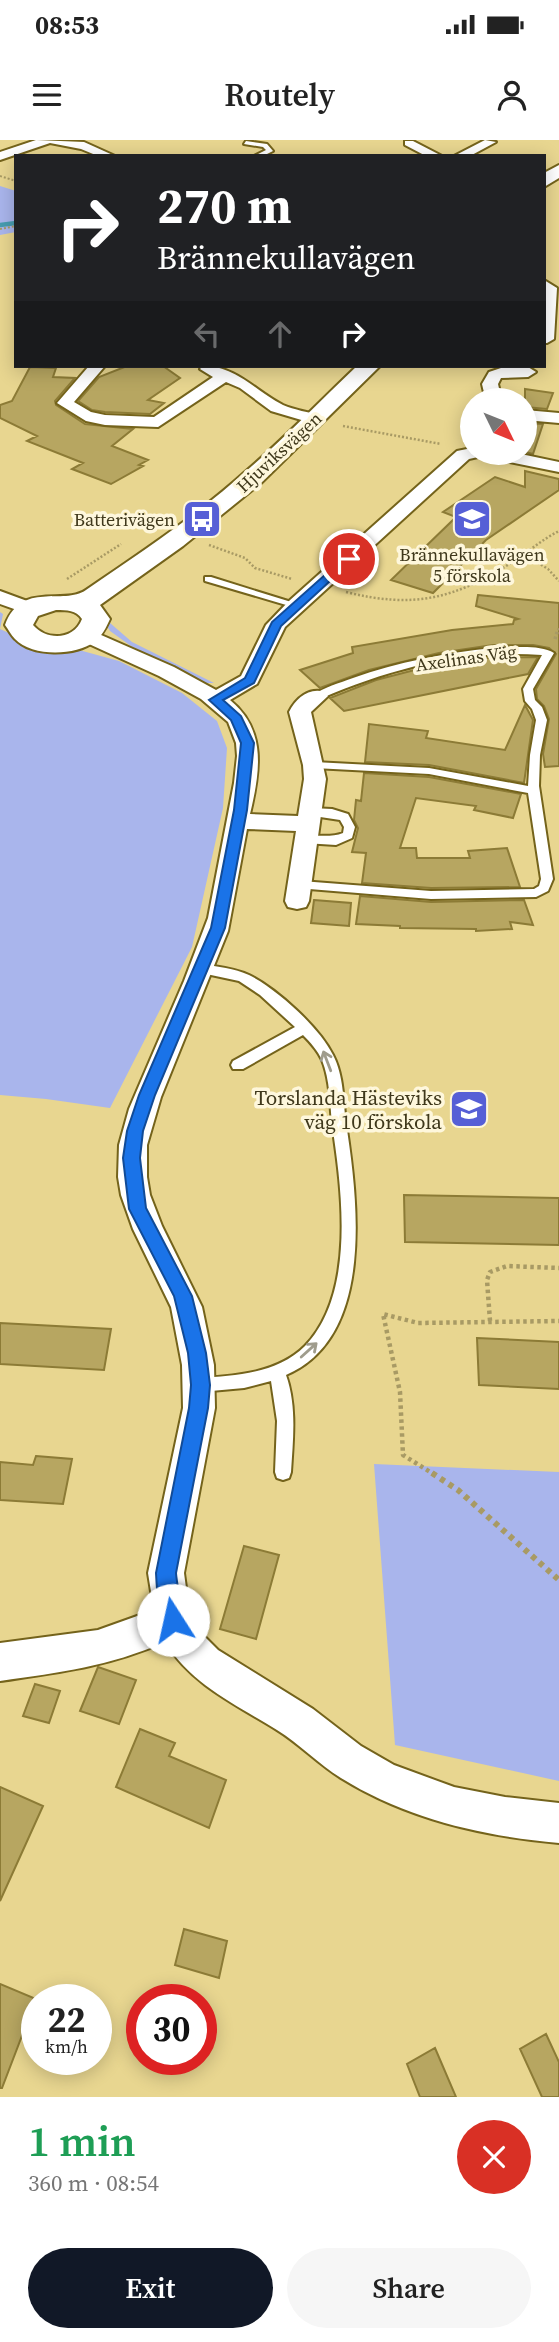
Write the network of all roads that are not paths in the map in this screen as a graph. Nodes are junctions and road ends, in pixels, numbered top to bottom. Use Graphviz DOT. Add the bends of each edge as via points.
graph roads {
  1 [pos="50,140"];
  2 [pos="490,142"];
  3 [pos="246,143"];
  4 [pos="409,143"];
  5 [pos="104,154"];
  6 [pos="261,154"];
  7 [pos="432,154"];
  8 [pos="464,154"];
  9 [pos="0,156"];
  10 [pos="551,288"];
  11 [pos="547,339"];
  12 [pos="95,368"];
  13 [pos="207,368"];
  14 [pos="368,368"];
  15 [pos="528,372"];
  16 [pos="225,376"];
  17 [pos="491,388"];
  18 [pos="537,416"];
  19 [pos="559,418"];
  20 [pos="327,423"];
  21 [pos="460,459"];
  22 [pos="537,463"];
  23 [pos="559,467"];
  24 [pos="208,579"];
  25 [pos="0,597"];
  26 [pos="82,605"];
  27 [pos="296,605"];
  28 [pos="31,609"];
  29 [pos="85,635"];
  30 [pos="29,638"];
  31 [pos="0,649"];
  32 [pos="318,696"];
  33 [pos="215,700"];
  34 [pos="314,765"];
  35 [pos="535,791"];
  36 [pos="237,821"];
  37 [pos="310,825"];
  38 [pos="299,893"];
  39 [pos="202,970"];
  40 [pos="304,1028"];
  41 [pos="238,1065"];
  42 [pos="276,1371"];
  43 [pos="201,1385"];
  44 [pos="283,1472"];
  45 [pos="173,1620"];
  46 [pos="0,1662"];
  47 [pos="559,1823"];
  1 -- 5 [label="street"];
  1 -- 9 [label="street"];
  2 -- 8 [label="street"];
  3 -- 6 [label="lane" via="270,150"];
  4 -- 7 [label="street"];
  10 -- 11 [label="street"];
  12 -- 16 [label="street" via="65,403 86,416 133,423 158,422"];
  13 -- 16 [label="street"];
  14 -- 20 [label="main road, Hjuviksvägen"];
  15 -- 17 [label="street" via="495,375"];
  16 -- 20 [label="street" via="277,408"];
  18 -- 19 [label="street"];
  20 -- 26 [label="main road, Hjuviksvägen"];
  21 -- 27 [label="street" via="333,584"];
  22 -- 23 [label="street"];
  24 -- 27 [label="lane"];
  25 -- 28 [label="street"];
  26 -- 28 [label="main road" via="56,602"];
  26 -- 29 [label="main road" via="96,619"];
  27 -- 33 [label="street" via="276,625 250,680"];
  28 -- 30 [label="main road" via="19,625"];
  29 -- 30 [label="main road" via="57,643"];
  29 -- 33 [label="street"];
  30 -- 31 [label="main road"];
  32 -- 34 [label="street, Axelinas Väg" via="300,712"];
  32 -- 35 [label="lane, Axelinas Väg" via="374,674 465,655 508,649 548,653 528,689 530,701 539,708 542,731 534,756"];
  33 -- 36 [label="street" via="237,719 248,743"];
  34 -- 35 [label="lane" via="429,771"];
  34 -- 37 [label="street, Axelinas Väg"];
  35 -- 38 [label="lane, Axelinas Väg" via="547,879 536,893"];
  36 -- 37 [label="street"];
  36 -- 39 [label="street" via="218,928"];
  37 -- 38 [label="street, Axelinas Väg"];
  39 -- 40 [label="lane" via="243,977"];
  39 -- 43 [label="street" via="147,1095 131,1158 138,1209 183,1296"];
  40 -- 41 [label="lane"];
  42 -- 40 [label="lane, one-way" via="310,1352 326,1333 339,1299 347,1244 346,1168 333,1078 328,1058"];
  42 -- 43 [label="lane" via="260,1378"];
  42 -- 44 [label="lane" via="283,1385 285,1413"];
  43 -- 45 [label="street" via="166,1573"];
  45 -- 46 [label="street" via="97,1648"];
  45 -- 47 [label="street" via="187,1647 202,1661 392,1787 477,1814"];
}
